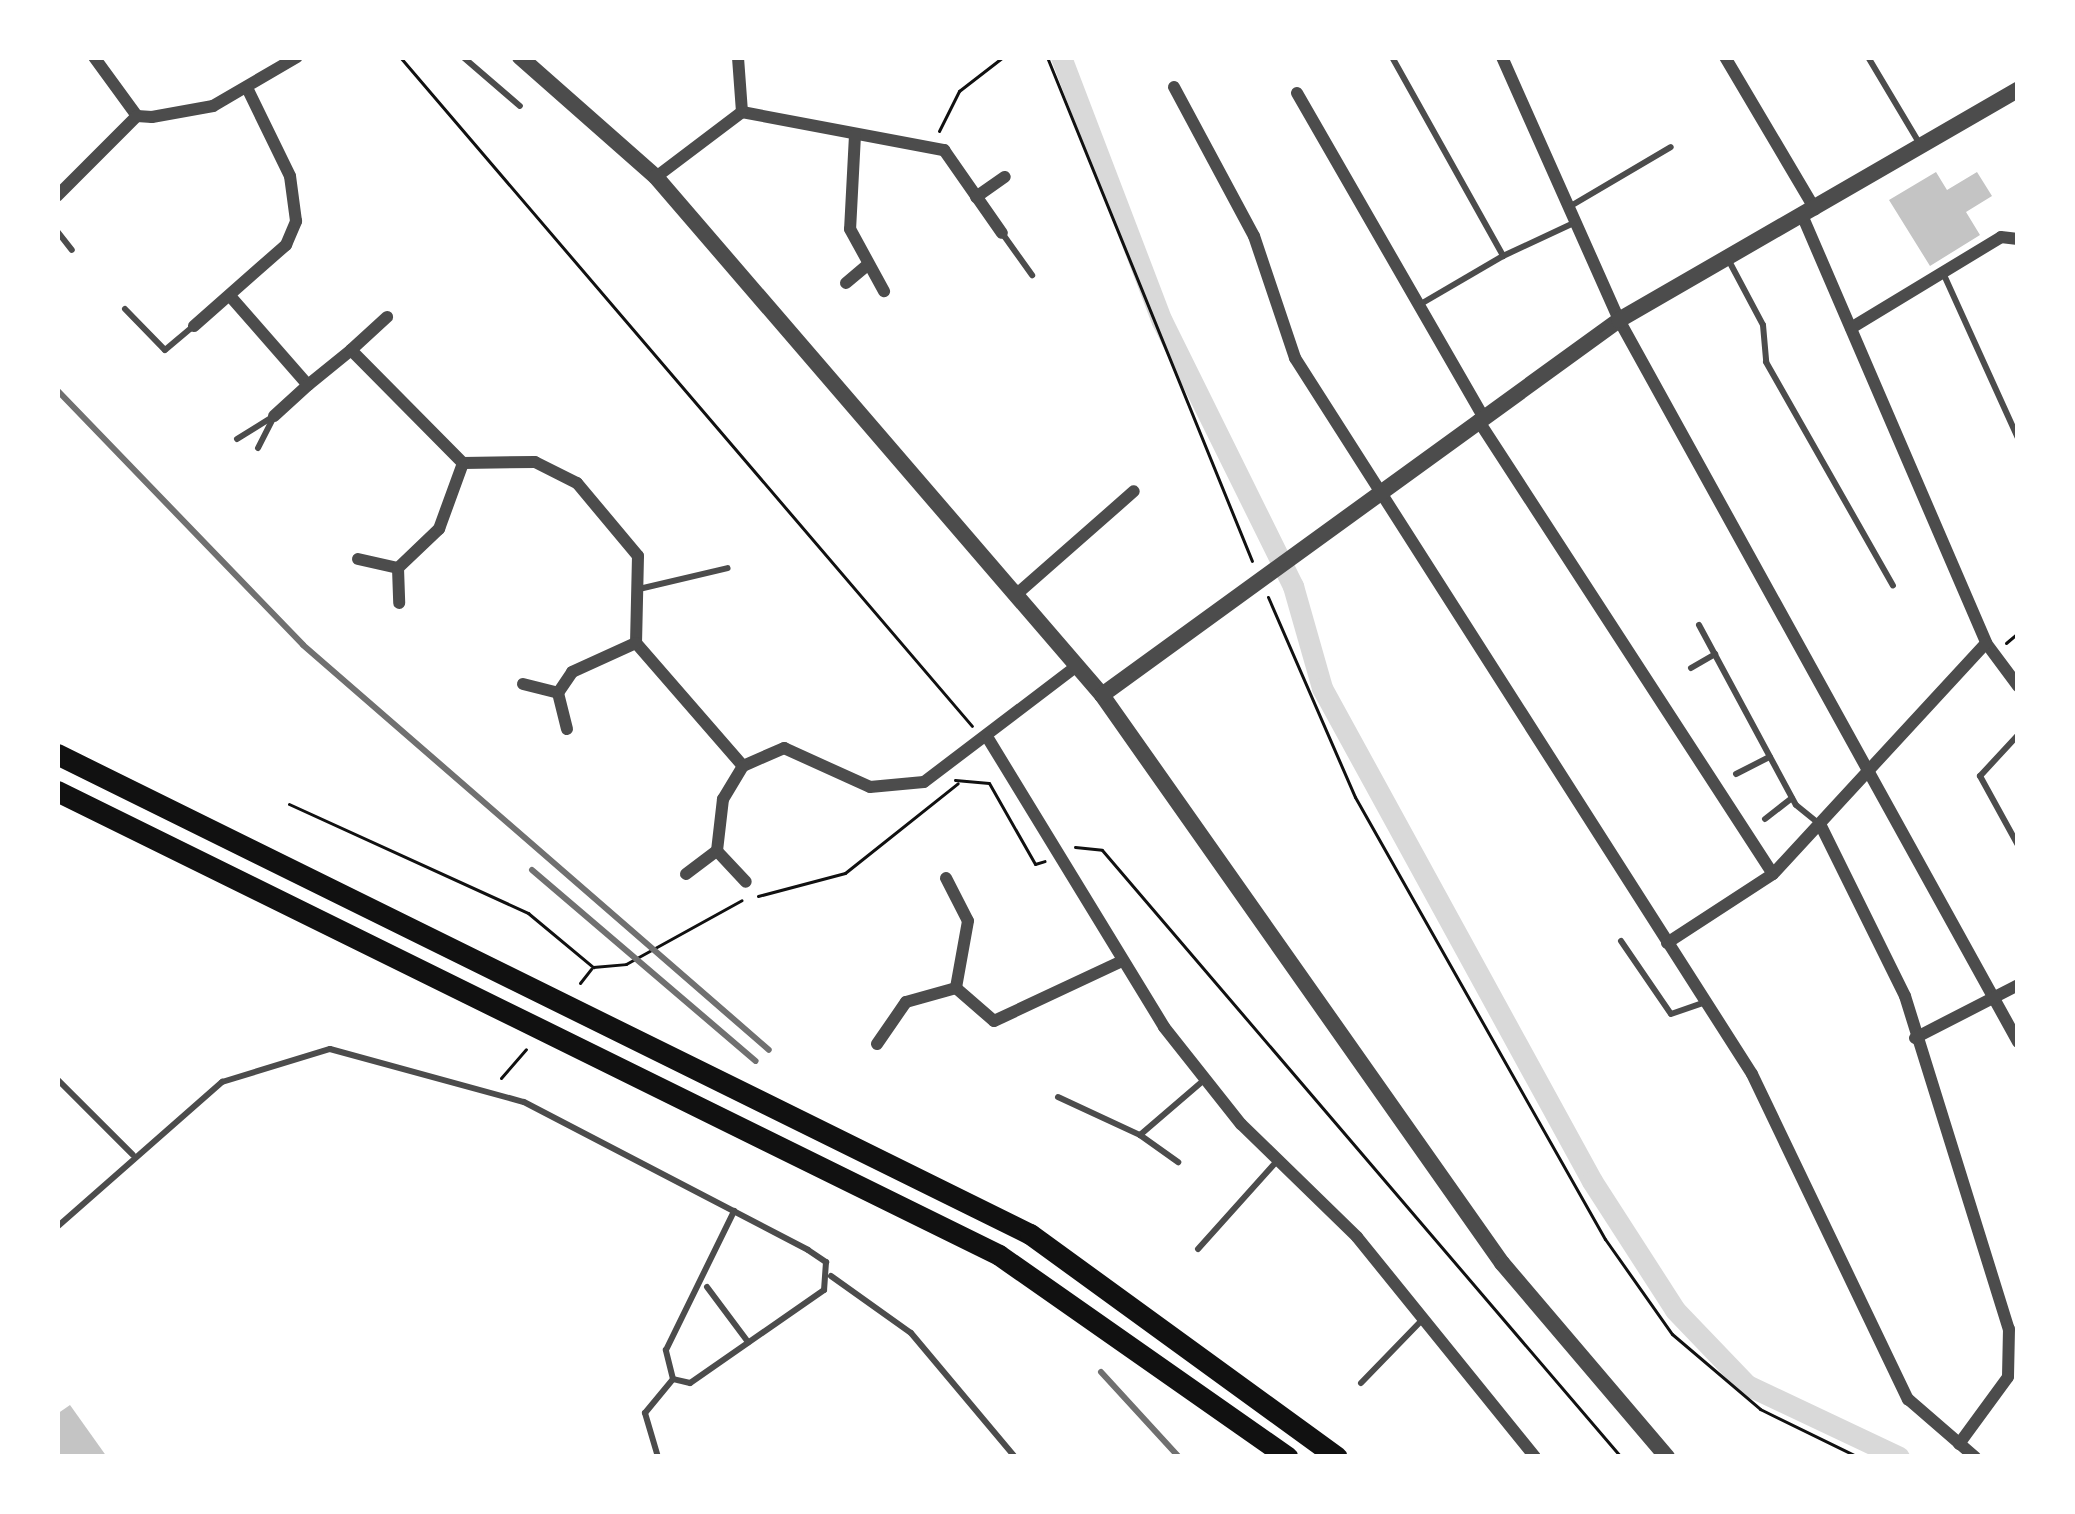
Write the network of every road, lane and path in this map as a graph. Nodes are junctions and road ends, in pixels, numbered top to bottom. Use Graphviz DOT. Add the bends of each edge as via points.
graph roads {
  1 [pos="94,57"];
  2 [pos="297,57"];
  3 [pos="400,57"];
  4 [pos="463,57"];
  5 [pos="520,57"];
  6 [pos="738,57"];
  7 [pos="1003,57"];
  8 [pos="1047,57"];
  9 [pos="1392,57"];
  10 [pos="1502,57"];
  11 [pos="1725,57"];
  12 [pos="1868,57"];
  13 [pos="1174,87"];
  14 [pos="248,90"];
  15 [pos="2018,90"];
  16 [pos="1297,93"];
  17 [pos="520,106"];
  18 [pos="742,112"];
  19 [pos="137,116"];
  20 [pos="855,135"];
  21 [pos="1671,147"];
  22 [pos="1922,147"];
  23 [pos="936,149"];
  24 [pos="656,177"];
  25 [pos="1005,177"];
  26 [pos="60,188"];
  27 [pos="976,196"];
  28 [pos="1569,207"];
  29 [pos="1809,212"];
  30 [pos="1576,222"];
  31 [pos="57,231"];
  32 [pos="1002,233"];
  33 [pos="2017,235"];
  34 [pos="72,250"];
  35 [pos="1503,256"];
  36 [pos="1727,258"];
  37 [pos="865,267"];
  38 [pos="1942,272"];
  39 [pos="1032,274"];
  40 [pos="845,283"];
  41 [pos="884,291"];
  42 [pos="230,296"];
  43 [pos="1419,305"];
  44 [pos="125,309"];
  45 [pos="387,317"];
  46 [pos="1619,320"];
  47 [pos="194,326"];
  48 [pos="1851,328"];
  49 [pos="351,350"];
  50 [pos="308,386"];
  51 [pos="274,416"];
  52 [pos="1480,418"];
  53 [pos="2018,438"];
  54 [pos="237,439"];
  55 [pos="259,448"];
  56 [pos="463,463"];
  57 [pos="1134,491"];
  58 [pos="1376,497"];
  59 [pos="358,559"];
  60 [pos="398,568"];
  61 [pos="728,568"];
  62 [pos="1263,579"];
  63 [pos="1893,586"];
  64 [pos="640,589"];
  65 [pos="1018,592"];
  66 [pos="399,603"];
  67 [pos="1700,625"];
  68 [pos="1986,643"];
  69 [pos="635,644"];
  70 [pos="1715,654"];
  71 [pos="1078,665"];
  72 [pos="1691,668"];
  73 [pos="523,684"];
  74 [pos="2018,686"];
  75 [pos="558,693"];
  76 [pos="1102,695"];
  77 [pos="567,729"];
  78 [pos="2018,735"];
  79 [pos="989,740"];
  80 [pos="955,742"];
  81 [pos="57,754"];
  82 [pos="1770,758"];
  83 [pos="1870,763"];
  84 [pos="743,766"];
  85 [pos="1736,774"];
  86 [pos="953,777"];
  87 [pos="57,791"];
  88 [pos="1792,798"];
  89 [pos="290,804"];
  90 [pos="1765,819"];
  91 [pos="1820,824"];
  92 [pos="2018,845"];
  93 [pos="718,851"];
  94 [pos="1054,859"];
  95 [pos="686,874"];
  96 [pos="1773,874"];
  97 [pos="946,878"];
  98 [pos="746,882"];
  99 [pos="1621,941"];
  100 [pos="1667,943"];
  101 [pos="1118,963"];
  102 [pos="592,967"];
  103 [pos="580,983"];
  104 [pos="2018,985"];
  105 [pos="956,988"];
  106 [pos="1995,997"];
  107 [pos="1706,1001"];
  108 [pos="1915,1038"];
  109 [pos="2018,1042"];
  110 [pos="877,1044"];
  111 [pos="527,1047"];
  112 [pos="57,1079"];
  113 [pos="1205,1079"];
  114 [pos="492,1090"];
  115 [pos="1058,1097"];
  116 [pos="1140,1135"];
  117 [pos="134,1155"];
  118 [pos="1278,1160"];
  119 [pos="1178,1162"];
  120 [pos="734,1211"];
  121 [pos="57,1227"];
  122 [pos="1198,1249"];
  123 [pos="830,1276"];
  124 [pos="706,1286"];
  125 [pos="1423,1318"];
  126 [pos="748,1342"];
  127 [pos="673,1379"];
  128 [pos="1361,1382"];
  129 [pos="1960,1444"];
  130 [pos="658,1457"];
  131 [pos="1015,1457"];
  132 [pos="1287,1457"];
  133 [pos="1337,1457"];
  134 [pos="1535,1457"];
  135 [pos="1621,1457"];
  136 [pos="1667,1457"];
  137 [pos="1858,1457"];
  138 [pos="1975,1457"];
  1 -- 19 [label="street"];
  2 -- 14 [label="street"];
  3 -- 80 [label="path" via="972,727"];
  4 -- 17 [label="lane"];
  5 -- 24 [label="street"];
  6 -- 18 [label="street"];
  7 -- 23 [label="path" via="959,92"];
  8 -- 62 [label="path"];
  9 -- 35 [label="lane"];
  10 -- 28 [label="street"];
  11 -- 29 [label="street"];
  12 -- 22 [label="lane"];
  13 -- 58 [label="street" via="1254,236 1295,358"];
  14 -- 19 [label="street" via="194,112"];
  14 -- 42 [label="street" via="290,176 296,221 286,245"];
  15 -- 22 [label="street"];
  16 -- 43 [label="street"];
  18 -- 20 [label="street"];
  18 -- 24 [label="street"];
  19 -- 26 [label="street"];
  20 -- 23 [label="street"];
  20 -- 37 [label="street" via="850,229"];
  21 -- 28 [label="lane"];
  22 -- 29 [label="street"];
  23 -- 27 [label="street"];
  24 -- 65 [label="street"];
  25 -- 27 [label="street"];
  27 -- 32 [label="street"];
  28 -- 30 [label="street"];
  29 -- 36 [label="street"];
  29 -- 48 [label="street"];
  30 -- 35 [label="lane"];
  30 -- 46 [label="street"];
  31 -- 34 [label="lane"];
  32 -- 39 [label="lane"];
  33 -- 38 [label="street"];
  35 -- 43 [label="lane"];
  36 -- 46 [label="street"];
  36 -- 63 [label="lane" via="1763,325 1766,362"];
  37 -- 40 [label="street"];
  37 -- 41 [label="street"];
  38 -- 48 [label="street"];
  38 -- 53 [label="lane"];
  42 -- 47 [label="street"];
  42 -- 50 [label="street"];
  43 -- 52 [label="street"];
  44 -- 47 [label="lane" via="165,350"];
  45 -- 49 [label="street"];
  46 -- 52 [label="street"];
  46 -- 83 [label="street"];
  48 -- 68 [label="street"];
  49 -- 50 [label="street"];
  49 -- 56 [label="street"];
  50 -- 51 [label="street"];
  51 -- 54 [label="lane"];
  51 -- 55 [label="lane"];
  52 -- 58 [label="street"];
  52 -- 96 [label="street"];
  56 -- 60 [label="street" via="439,529"];
  56 -- 64 [label="street" via="535,462 567,476 627,537"];
  57 -- 65 [label="street"];
  58 -- 62 [label="street"];
  58 -- 100 [label="street"];
  59 -- 60 [label="street"];
  60 -- 66 [label="street"];
  61 -- 64 [label="lane"];
  62 -- 76 [label="street"];
  62 -- 137 [label="path" via="1355,797 1604,1239 1672,1334 1725,1379"];
  64 -- 69 [label="street"];
  65 -- 71 [label="street"];
  67 -- 70 [label="lane"];
  68 -- 74 [label="street"];
  68 -- 83 [label="street"];
  69 -- 75 [label="street" via="572,672"];
  69 -- 84 [label="street"];
  70 -- 72 [label="lane"];
  70 -- 82 [label="lane"];
  71 -- 76 [label="street"];
  71 -- 79 [label="street"];
  73 -- 75 [label="street"];
  75 -- 77 [label="street"];
  76 -- 136 [label="street" via="1502,1263"];
  78 -- 92 [label="lane" via="1980,776"];
  79 -- 86 [label="street"];
  79 -- 94 [label="street"];
  81 -- 133 [label="highway" via="1010,1223 1144,1308"];
  82 -- 85 [label="lane"];
  82 -- 88 [label="lane"];
  83 -- 91 [label="street"];
  83 -- 106 [label="street"];
  84 -- 86 [label="street" via="803,752 849,780 894,790"];
  84 -- 93 [label="street" via="723,799"];
  86 -- 94 [label="path" via="989,783 1035,864"];
  86 -- 102 [label="path" via="822,885 746,898 659,939 626,964"];
  87 -- 132 [label="highway" via="978,1244"];
  88 -- 90 [label="lane"];
  88 -- 91 [label="lane"];
  89 -- 102 [label="path" via="528,913"];
  91 -- 96 [label="street"];
  91 -- 108 [label="street" via="1889,959"];
  93 -- 95 [label="street"];
  93 -- 98 [label="street"];
  94 -- 101 [label="street"];
  94 -- 135 [label="path" via="1091,843 1102,850"];
  96 -- 100 [label="street"];
  97 -- 105 [label="street" via="968,921"];
  99 -- 107 [label="lane" via="1671,1014"];
  100 -- 107 [label="street"];
  101 -- 105 [label="street" via="1001,1022"];
  101 -- 113 [label="street"];
  102 -- 103 [label="path"];
  104 -- 106 [label="street"];
  105 -- 110 [label="street" via="906,1002"];
  106 -- 108 [label="street"];
  106 -- 109 [label="street"];
  107 -- 129 [label="street" via="1893,1374"];
  108 -- 129 [label="street" via="2009,1329 2008,1377"];
  111 -- 114 [label="path"];
  112 -- 117 [label="lane"];
  113 -- 116 [label="lane"];
  113 -- 118 [label="street"];
  114 -- 117 [label="lane" via="330,1049 222,1082"];
  114 -- 120 [label="lane"];
  115 -- 116 [label="lane"];
  116 -- 119 [label="lane"];
  117 -- 121 [label="lane"];
  118 -- 122 [label="lane"];
  118 -- 125 [label="street"];
  120 -- 123 [label="lane" via="808,1250"];
  120 -- 124 [label="lane"];
  123 -- 126 [label="lane"];
  123 -- 131 [label="lane" via="911,1333"];
  124 -- 126 [label="lane"];
  124 -- 127 [label="lane" via="666,1350"];
  125 -- 128 [label="lane"];
  125 -- 134 [label="street"];
  126 -- 127 [label="lane" via="690,1383"];
  127 -- 130 [label="lane" via="645,1413"];
  129 -- 138 [label="street"];
}
